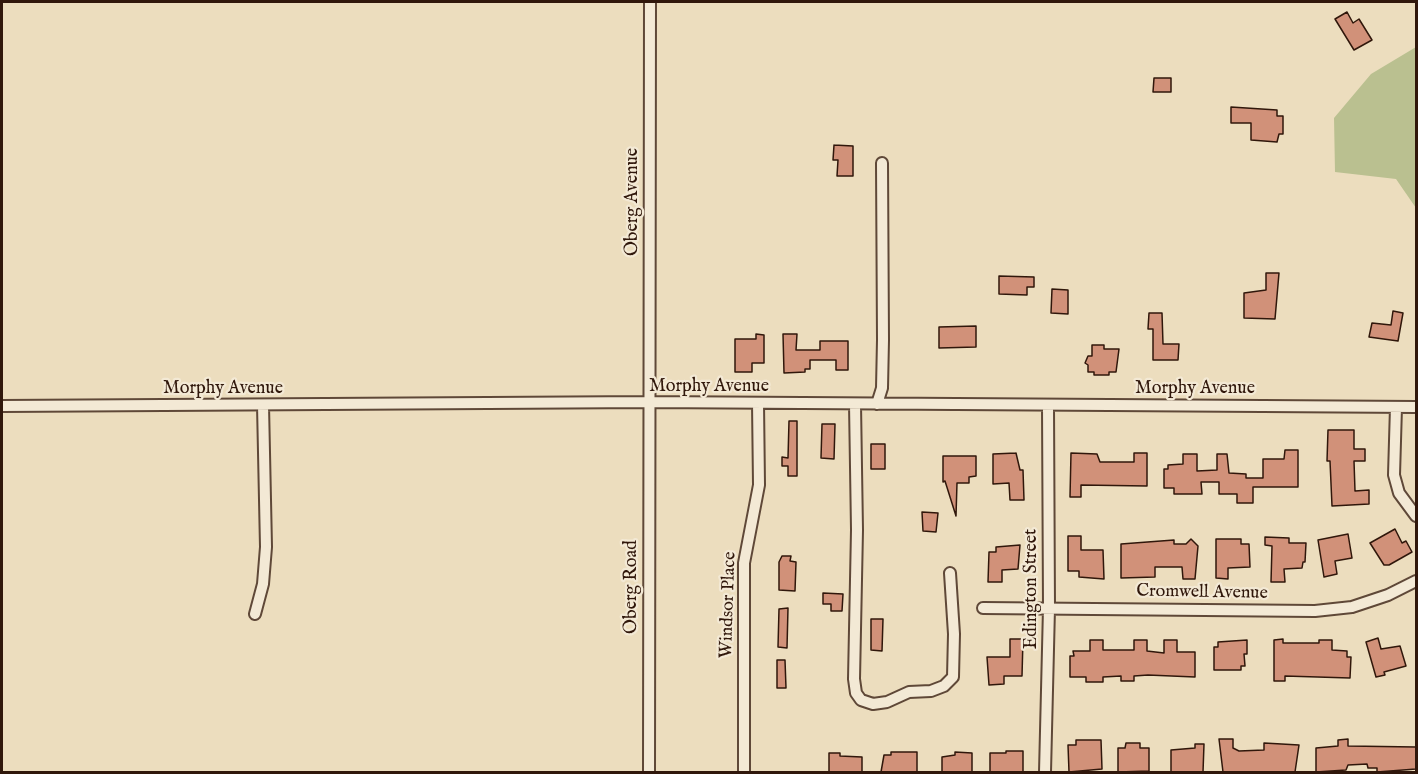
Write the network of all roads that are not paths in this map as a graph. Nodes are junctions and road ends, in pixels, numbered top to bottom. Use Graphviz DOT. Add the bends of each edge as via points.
graph roads {
  1 [pos="650,2"];
  2 [pos="882,163"];
  3 [pos="649,402"];
  4 [pos="758,404"];
  5 [pos="855,404"];
  6 [pos="877,404"];
  7 [pos="263,405"];
  8 [pos="2,406"];
  9 [pos="1048,406"];
  10 [pos="1396,407"];
  11 [pos="1416,407"];
  12 [pos="1416,516"];
  13 [pos="950,573"];
  14 [pos="1416,581"];
  15 [pos="983,608"];
  16 [pos="1049,608"];
  17 [pos="255,614"];
  18 [pos="649,772"];
  19 [pos="744,772"];
  20 [pos="1045,772"];
  1 -- 3 [label="street, Oberg Avenue"];
  2 -- 6 [label="street" via="883,340 882,388"];
  3 -- 4 [label="street, Morphy Avenue"];
  3 -- 7 [label="street, Morphy Avenue"];
  3 -- 18 [label="street, Oberg Road"];
  4 -- 5 [label="street, Morphy Avenue"];
  4 -- 19 [label="street, Windsor Place" via="759,485 744,563"];
  5 -- 6 [label="street, Morphy Avenue"];
  5 -- 13 [label="street" via="854,679 861,700 873,704 887,702 909,692 938,688 953,677"];
  6 -- 9 [label="street, Morphy Avenue"];
  7 -- 8 [label="street, Morphy Avenue"];
  7 -- 17 [label="street" via="266,547 263,584"];
  9 -- 10 [label="street, Morphy Avenue"];
  9 -- 16 [label="street, Edington Street"];
  10 -- 11 [label="street, Morphy Avenue"];
  10 -- 12 [label="street" via="1394,476 1399,493"];
  14 -- 16 [label="street, Cromwell Avenue" via="1352,607 1315,610"];
  15 -- 16 [label="street, Cromwell Avenue"];
  16 -- 20 [label="street, Edington Street"];
}
